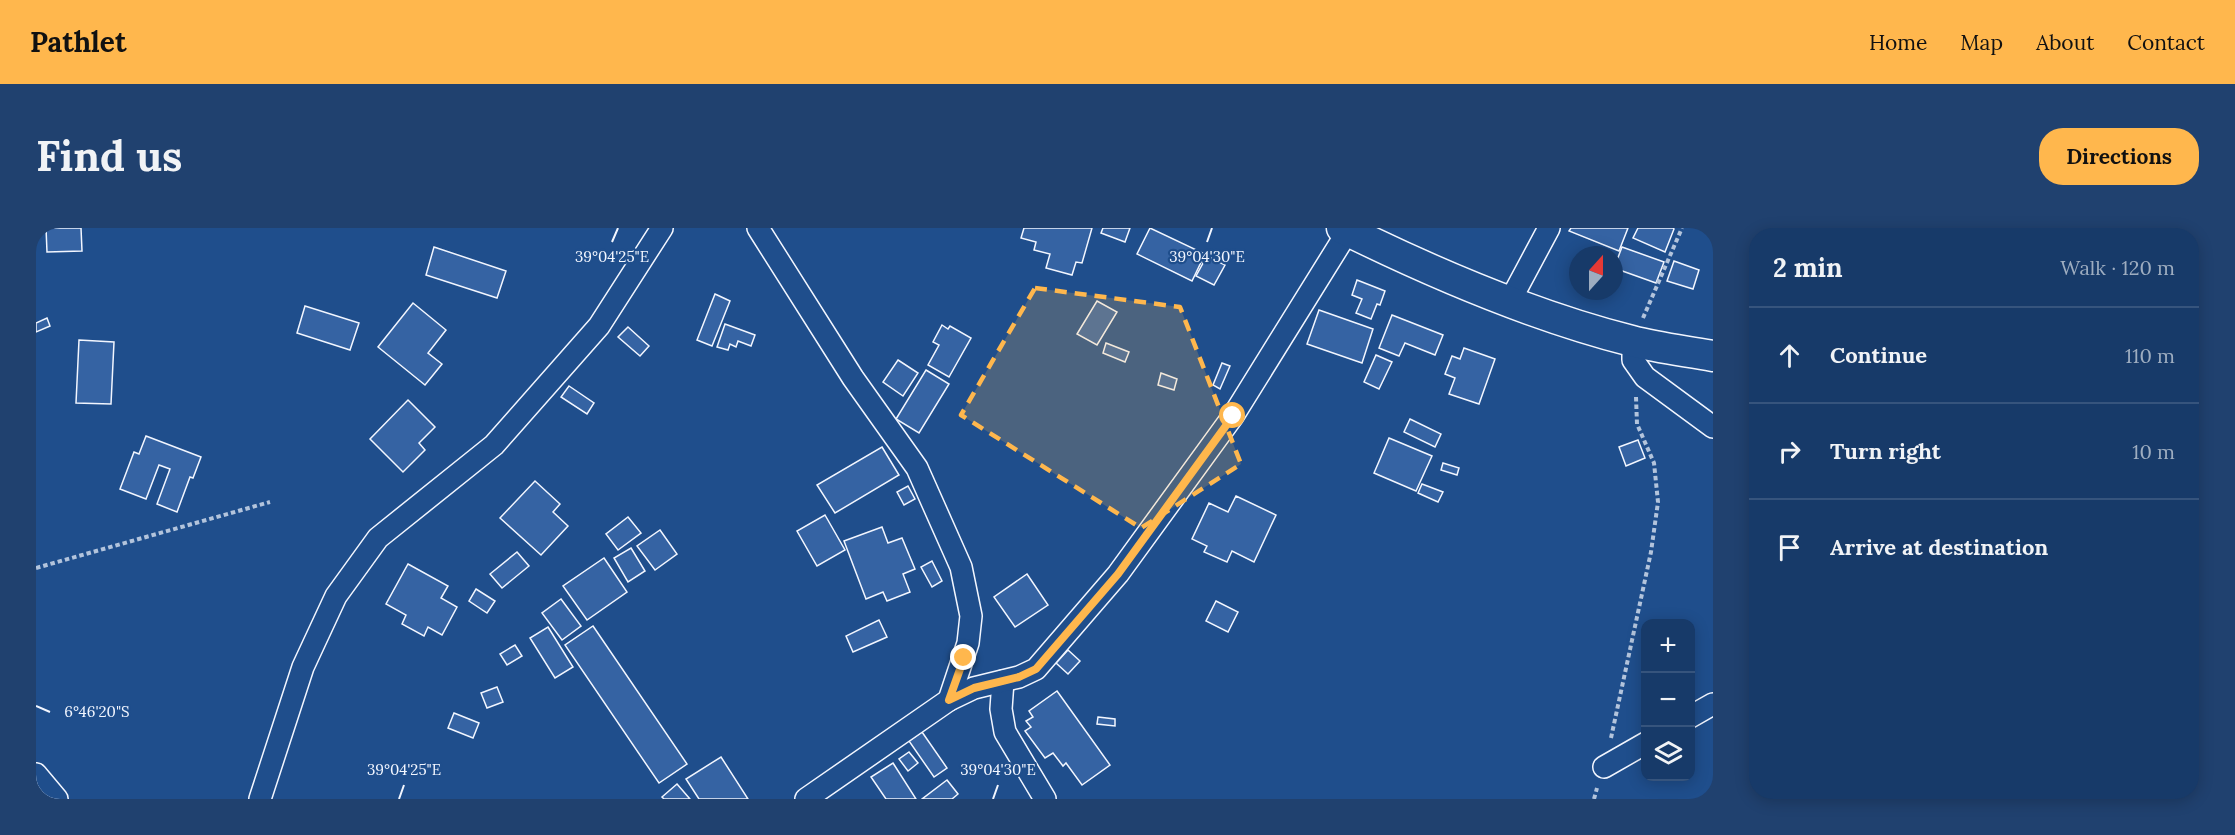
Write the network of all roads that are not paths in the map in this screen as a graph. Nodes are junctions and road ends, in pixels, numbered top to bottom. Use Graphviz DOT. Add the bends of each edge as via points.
graph roads {
  1 [pos="662,228"];
  2 [pos="758,228"];
  3 [pos="1549,228"];
  4 [pos="1345,229"];
  5 [pos="1510,301"];
  6 [pos="1635,355"];
  7 [pos="1713,356"];
  8 [pos="1713,427"];
  9 [pos="1003,681"];
  10 [pos="949,700"];
  11 [pos="1713,704"];
  12 [pos="1695,714"];
  13 [pos="1641,746"];
  14 [pos="1604,767"];
  15 [pos="36,774"];
  16 [pos="57,799"];
  17 [pos="260,799"];
  18 [pos="806,799"];
  19 [pos="1045,799"];
  1 -- 17 [label="street" via="599,326 494,446 378,538 336,596 303,667"];
  2 -- 10 [label="street" via="853,378 917,468 961,567 971,616 968,643"];
  3 -- 5 [label="street"];
  4 -- 5 [label="street"];
  4 -- 9 [label="street" via="1233,416 1118,574 1036,669"];
  5 -- 6 [label="street"];
  6 -- 7 [label="street"];
  6 -- 8 [label="street" via="1645,377"];
  9 -- 10 [label="street" via="974,688"];
  9 -- 19 [label="street" via="1001,709 1005,732"];
  10 -- 18 [label="street"];
  11 -- 12 [label="street"];
  13 -- 14 [label="street"];
  15 -- 16 [label="street"];
}
